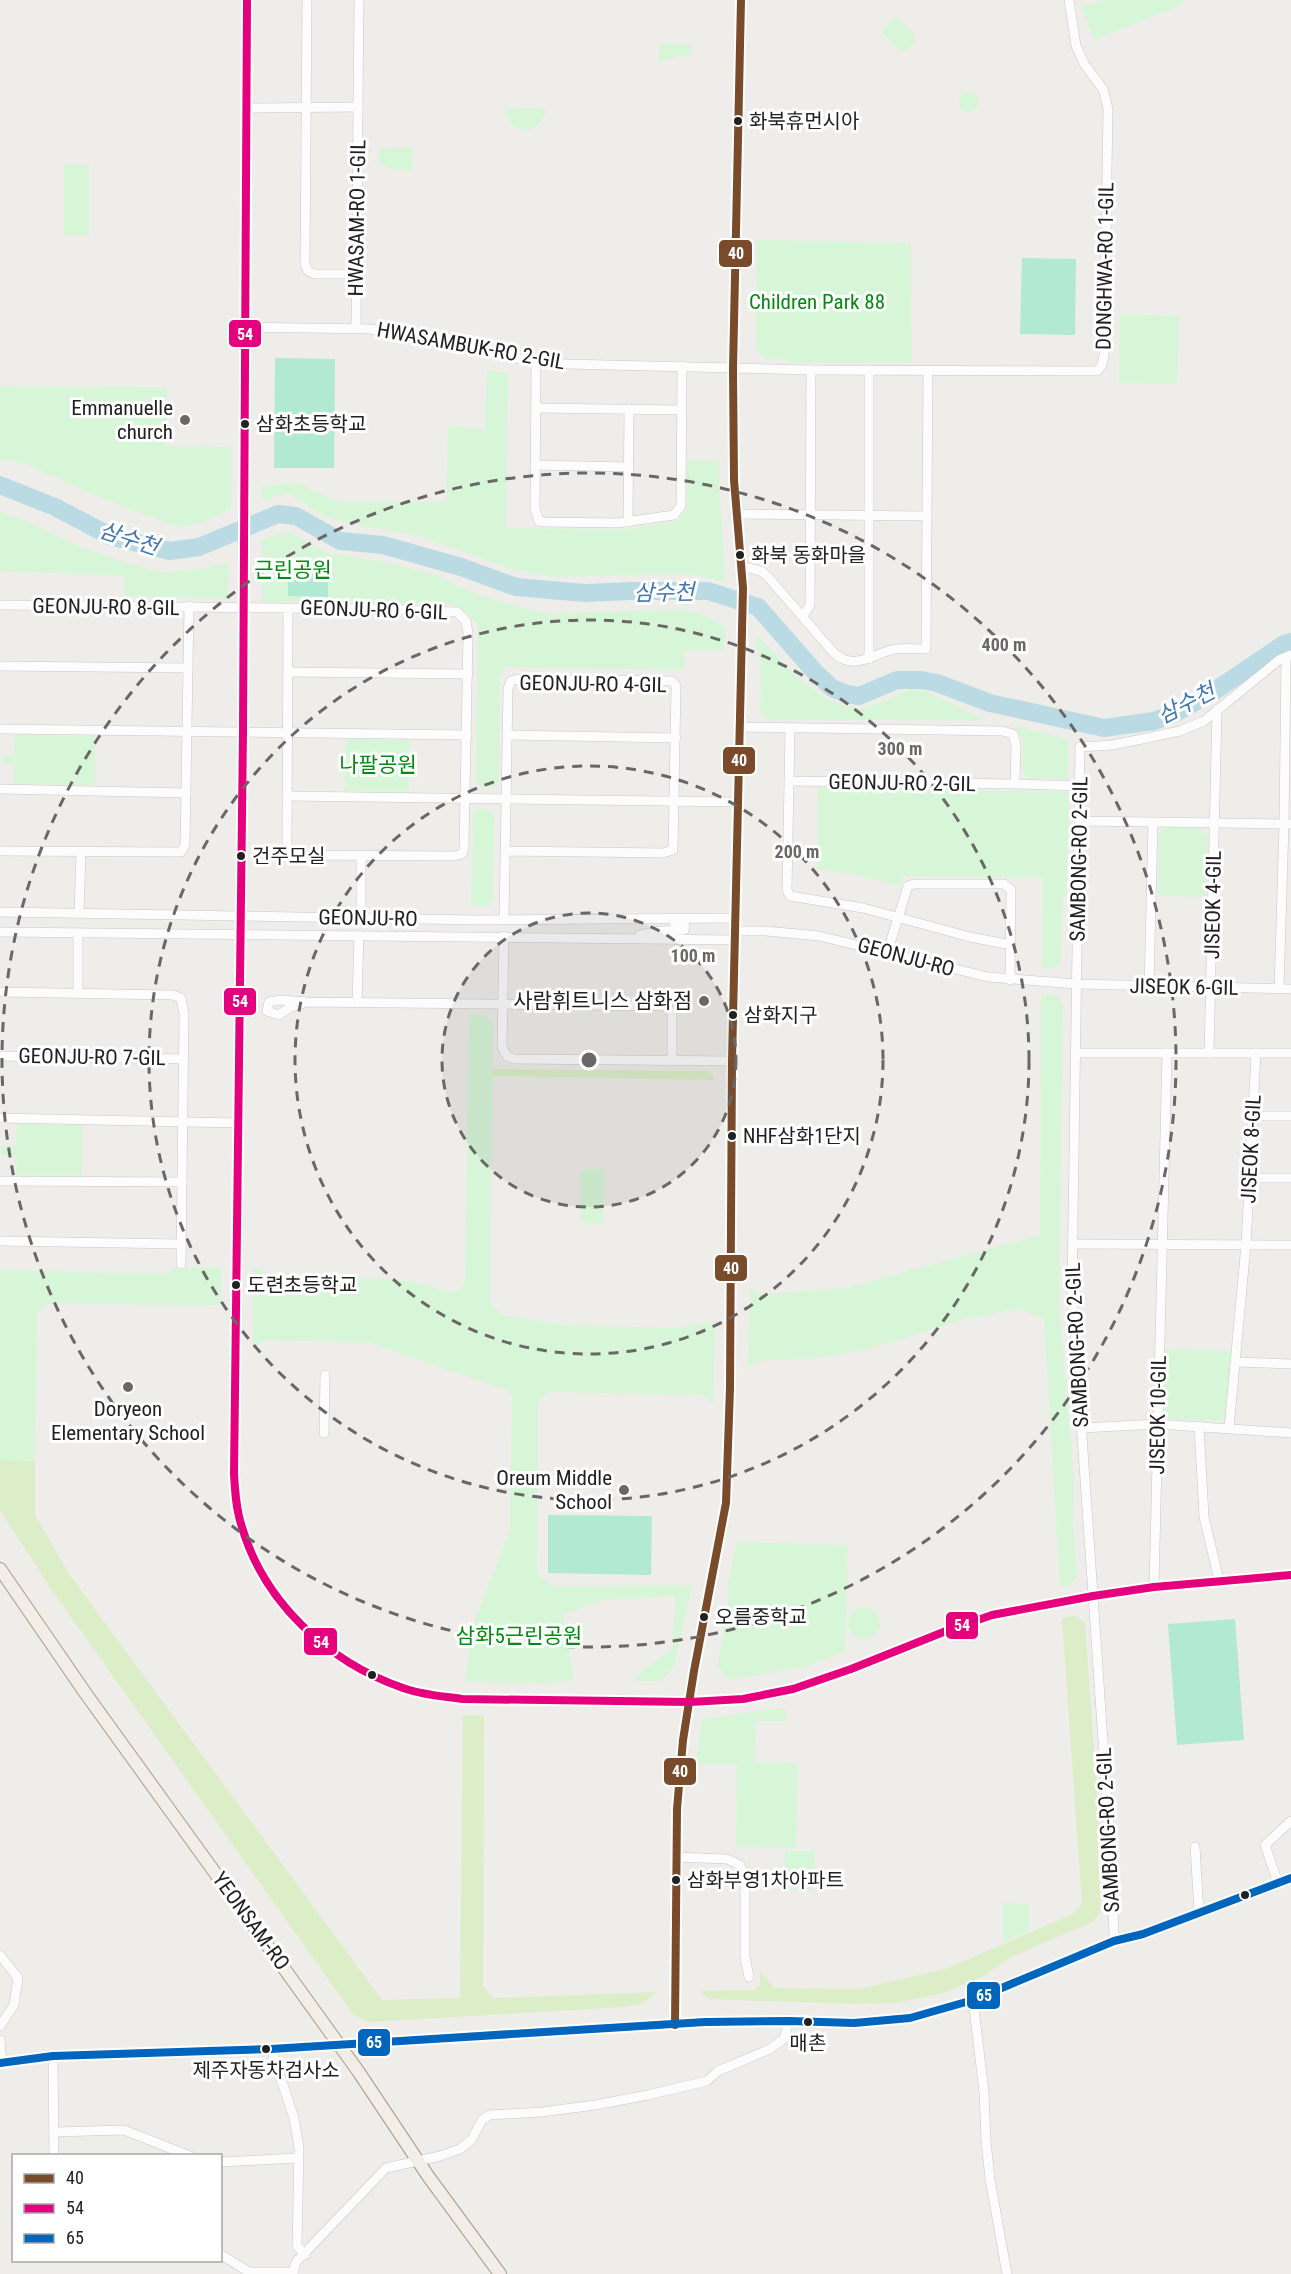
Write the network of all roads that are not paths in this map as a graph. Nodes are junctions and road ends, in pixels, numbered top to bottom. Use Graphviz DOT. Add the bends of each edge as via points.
graph roads {
  1 [pos="247,0"];
  2 [pos="307,0"];
  3 [pos="359,0"];
  4 [pos="741,0"];
  5 [pos="1069,0"];
  6 [pos="306,107"];
  7 [pos="358,107"];
  8 [pos="246,108"];
  9 [pos="356,274"];
  10 [pos="245,327"];
  11 [pos="356,328"];
  12 [pos="536,362"];
  13 [pos="682,366"];
  14 [pos="733,369"];
  15 [pos="811,370"];
  16 [pos="869,370"];
  17 [pos="928,371"];
  18 [pos="536,408"];
  19 [pos="629,410"];
  20 [pos="681,410"];
  21 [pos="535,465"];
  22 [pos="629,467"];
  23 [pos="735,514"];
  24 [pos="810,515"];
  25 [pos="869,515"];
  26 [pos="927,516"];
  27 [pos="628,522"];
  28 [pos="742,566"];
  29 [pos="0,605"];
  30 [pos="189,606"];
  31 [pos="244,607"];
  32 [pos="288,608"];
  33 [pos="803,616"];
  34 [pos="1288,656"];
  35 [pos="869,659"];
  36 [pos="0,666"];
  37 [pos="188,668"];
  38 [pos="289,672"];
  39 [pos="468,674"];
  40 [pos="1217,709"];
  41 [pos="739,727"];
  42 [pos="0,729"];
  43 [pos="790,729"];
  44 [pos="187,732"];
  45 [pos="243,732"];
  46 [pos="288,732"];
  47 [pos="467,735"];
  48 [pos="507,735"];
  49 [pos="676,738"];
  50 [pos="789,781"];
  51 [pos="1015,784"];
  52 [pos="1080,786"];
  53 [pos="0,789"];
  54 [pos="186,793"];
  55 [pos="287,796"];
  56 [pos="506,797"];
  57 [pos="465,798"];
  58 [pos="675,801"];
  59 [pos="738,802"];
  60 [pos="1080,821"];
  61 [pos="1153,822"];
  62 [pos="1215,823"];
  63 [pos="1288,824"];
  64 [pos="0,851"];
  65 [pos="505,851"];
  66 [pos="81,852"];
  67 [pos="361,856"];
  68 [pos="0,912"];
  69 [pos="79,913"];
  70 [pos="240,914"];
  71 [pos="361,917"];
  72 [pos="898,917"];
  73 [pos="662,918"];
  74 [pos="736,918"];
  75 [pos="504,919"];
  76 [pos="0,933"];
  77 [pos="78,933"];
  78 [pos="240,934"];
  79 [pos="359,935"];
  80 [pos="504,936"];
  81 [pos="736,936"];
  82 [pos="620,939"];
  83 [pos="1011,945"];
  84 [pos="887,953"];
  85 [pos="1010,980"];
  86 [pos="1077,984"];
  87 [pos="1149,986"];
  88 [pos="1211,987"];
  89 [pos="1279,989"];
  90 [pos="1291,989"];
  91 [pos="0,992"];
  92 [pos="78,993"];
  93 [pos="307,1002"];
  94 [pos="357,1003"];
  95 [pos="503,1005"];
  96 [pos="1076,1053"];
  97 [pos="1167,1053"];
  98 [pos="1209,1053"];
  99 [pos="1256,1053"];
  100 [pos="1291,1053"];
  101 [pos="0,1056"];
  102 [pos="183,1059"];
  103 [pos="672,1060"];
  104 [pos="732,1061"];
  105 [pos="1252,1116"];
  106 [pos="1291,1116"];
  107 [pos="0,1118"];
  108 [pos="182,1121"];
  109 [pos="238,1123"];
  110 [pos="1249,1178"];
  111 [pos="1291,1178"];
  112 [pos="0,1181"];
  113 [pos="182,1182"];
  114 [pos="0,1241"];
  115 [pos="1162,1243"];
  116 [pos="182,1244"];
  117 [pos="1072,1244"];
  118 [pos="1246,1245"];
  119 [pos="1291,1245"];
  120 [pos="181,1264"];
  121 [pos="1236,1362"];
  122 [pos="1291,1364"];
  123 [pos="325,1375"];
  124 [pos="1157,1424"];
  125 [pos="1199,1426"];
  126 [pos="1082,1428"];
  127 [pos="1230,1428"];
  128 [pos="324,1433"];
  129 [pos="1291,1433"];
  130 [pos="0,1569"];
  131 [pos="1291,1575"];
  132 [pos="1219,1580"];
  133 [pos="1154,1587"];
  134 [pos="1093,1596"];
  135 [pos="690,1702"];
  136 [pos="1291,1821"];
  137 [pos="1195,1847"];
  138 [pos="676,1857"];
  139 [pos="1291,1878"];
  140 [pos="1278,1883"];
  141 [pos="1198,1912"];
  142 [pos="1114,1941"];
  143 [pos="0,1955"];
  144 [pos="749,1977"];
  145 [pos="973,2001"];
  146 [pos="789,2021"];
  147 [pos="675,2025"];
  148 [pos="0,2026"];
  149 [pos="0,2040"];
  150 [pos="339,2046"];
  151 [pos="272,2049"];
  152 [pos="53,2056"];
  153 [pos="1,2063"];
  154 [pos="54,2132"];
  155 [pos="54,2154"];
  156 [pos="185,2154"];
  157 [pos="298,2158"];
  158 [pos="419,2160"];
  159 [pos="222,2162"];
  160 [pos="222,2255"];
  161 [pos="304,2255"];
  162 [pos="247,2273"];
  163 [pos="292,2273"];
  164 [pos="500,2274"];
  165 [pos="1007,2274"];
  1 -- 8 [label="street"];
  2 -- 6 [label="street"];
  3 -- 7 [label="street, HWASAM-RO 1-GIL"];
  4 -- 14 [label="street"];
  5 -- 17 [label="street, DONGHWA-RO 1-GIL" via="1076,46 1103,89 1108,109 1102,365 1097,371"];
  6 -- 7 [label="street"];
  6 -- 8 [label="street"];
  6 -- 9 [label="street" via="305,265 314,274"];
  7 -- 9 [label="street, HWASAM-RO 1-GIL"];
  8 -- 10 [label="street"];
  9 -- 11 [label="street, HWASAM-RO 1-GIL"];
  10 -- 11 [label="street, HWASAMBUK-RO 2-GIL"];
  10 -- 31 [label="street"];
  11 -- 12 [label="street, HWASAMBUK-RO 2-GIL"];
  12 -- 13 [label="street, HWASAMBUK-RO 2-GIL"];
  12 -- 18 [label="street"];
  13 -- 14 [label="street, HWASAMBUK-RO 2-GIL"];
  13 -- 20 [label="street"];
  14 -- 15 [label="street, DONGHWA-RO 1-GIL"];
  14 -- 23 [label="street"];
  15 -- 16 [label="street, DONGHWA-RO 1-GIL"];
  15 -- 24 [label="street"];
  16 -- 17 [label="street, DONGHWA-RO 1-GIL"];
  16 -- 25 [label="street"];
  17 -- 26 [label="street"];
  18 -- 19 [label="street"];
  18 -- 21 [label="street"];
  19 -- 20 [label="street"];
  19 -- 22 [label="street"];
  20 -- 27 [label="street" via="679,511"];
  21 -- 22 [label="street"];
  21 -- 27 [label="street" via="538,521"];
  22 -- 27 [label="street"];
  23 -- 24 [label="street"];
  23 -- 28 [label="street"];
  24 -- 25 [label="street"];
  24 -- 33 [label="street" via="810,605"];
  25 -- 26 [label="street"];
  25 -- 35 [label="street"];
  26 -- 35 [label="street" via="926,649 894,649"];
  28 -- 33 [label="street" via="761,571"];
  28 -- 41 [label="street"];
  29 -- 30 [label="street, GEONJU-RO 8-GIL"];
  30 -- 31 [label="street"];
  30 -- 37 [label="street, GEONJU-RO 8-GIL"];
  31 -- 32 [label="street"];
  31 -- 45 [label="street"];
  32 -- 38 [label="street, GEONJU-RO 6-GIL"];
  32 -- 39 [label="street, GEONJU-RO 6-GIL" via="452,610 468,626"];
  33 -- 35 [label="street" via="838,657 852,662"];
  34 -- 40 [label="street"];
  34 -- 63 [label="street"];
  36 -- 37 [label="street"];
  37 -- 44 [label="street, GEONJU-RO 8-GIL"];
  38 -- 39 [label="street"];
  38 -- 46 [label="street, GEONJU-RO 6-GIL"];
  39 -- 47 [label="street, GEONJU-RO 6-GIL"];
  40 -- 52 [label="street, SAMBONG-RO 2-GIL" via="1204,721 1180,731 1112,745 1080,747"];
  40 -- 62 [label="street"];
  41 -- 43 [label="street"];
  41 -- 59 [label="street"];
  42 -- 44 [label="street"];
  43 -- 50 [label="street"];
  43 -- 51 [label="street" via="1007,732 1016,741"];
  44 -- 45 [label="street"];
  44 -- 54 [label="street, GEONJU-RO 8-GIL"];
  45 -- 46 [label="street"];
  45 -- 70 [label="street"];
  46 -- 47 [label="street"];
  46 -- 55 [label="street, GEONJU-RO 6-GIL"];
  47 -- 57 [label="street, GEONJU-RO 6-GIL"];
  48 -- 49 [label="street"];
  48 -- 49 [label="street, GEONJU-RO 4-GIL" via="508,689 513,679 672,681 676,686"];
  48 -- 56 [label="street, GEONJU-RO 4-GIL"];
  49 -- 58 [label="street, GEONJU-RO 4-GIL"];
  50 -- 51 [label="street, GEONJU-RO 2-GIL"];
  50 -- 72 [label="street" via="790,896"];
  51 -- 52 [label="street, GEONJU-RO 2-GIL"];
  52 -- 60 [label="street, SAMBONG-RO 2-GIL"];
  53 -- 54 [label="street"];
  54 -- 66 [label="street, GEONJU-RO 8-GIL" via="185,845 181,852"];
  55 -- 57 [label="street"];
  55 -- 67 [label="street, GEONJU-RO 6-GIL" via="287,845 292,853"];
  56 -- 57 [label="street"];
  56 -- 58 [label="street"];
  56 -- 65 [label="street, GEONJU-RO 4-GIL"];
  57 -- 67 [label="street, GEONJU-RO 6-GIL" via="464,850 459,856"];
  58 -- 59 [label="street"];
  58 -- 65 [label="street, GEONJU-RO 4-GIL" via="675,846 669,852"];
  59 -- 74 [label="street"];
  60 -- 61 [label="street, JISEOK 4-GIL"];
  60 -- 86 [label="street, SAMBONG-RO 2-GIL"];
  61 -- 62 [label="street, JISEOK 4-GIL"];
  61 -- 87 [label="street"];
  62 -- 63 [label="street, JISEOK 4-GIL"];
  62 -- 88 [label="street, JISEOK 4-GIL"];
  63 -- 89 [label="street"];
  64 -- 66 [label="street, GEONJU-RO 8-GIL"];
  65 -- 75 [label="street, GEONJU-RO 4-GIL"];
  66 -- 69 [label="street"];
  67 -- 71 [label="street"];
  68 -- 69 [label="street, GEONJU-RO"];
  69 -- 70 [label="street, GEONJU-RO"];
  70 -- 71 [label="street, GEONJU-RO"];
  70 -- 78 [label="street"];
  71 -- 75 [label="street, GEONJU-RO"];
  72 -- 83 [label="street"];
  72 -- 83 [label="street" via="910,884 1007,885 1011,890"];
  72 -- 84 [label="street"];
  73 -- 74 [label="street, GEONJU-RO"];
  73 -- 75 [label="street, GEONJU-RO"];
  73 -- 82 [label="street" via="685,928"];
  74 -- 81 [label="street"];
  76 -- 77 [label="street, GEONJU-RO"];
  77 -- 78 [label="street, GEONJU-RO"];
  77 -- 92 [label="street"];
  78 -- 79 [label="street, GEONJU-RO"];
  78 -- 109 [label="street"];
  79 -- 80 [label="street, GEONJU-RO"];
  79 -- 94 [label="street"];
  80 -- 82 [label="street, GEONJU-RO"];
  80 -- 95 [label="street"];
  81 -- 82 [label="street, GEONJU-RO"];
  81 -- 84 [label="street, GEONJU-RO" via="802,934"];
  81 -- 104 [label="street"];
  83 -- 85 [label="street"];
  84 -- 85 [label="street, GEONJU-RO"];
  85 -- 86 [label="street, GEONJU-RO"];
  86 -- 87 [label="street, JISEOK 6-GIL"];
  86 -- 96 [label="street, SAMBONG-RO 2-GIL"];
  87 -- 88 [label="street, JISEOK 6-GIL"];
  88 -- 89 [label="street, JISEOK 6-GIL"];
  88 -- 98 [label="street, JISEOK 4-GIL"];
  89 -- 90 [label="street, JISEOK 6-GIL"];
  91 -- 92 [label="street, GEONJU-RO 7-GIL"];
  92 -- 102 [label="street, GEONJU-RO 7-GIL" via="179,996 184,1008"];
  93 -- 94 [label="street"];
  94 -- 95 [label="street"];
  95 -- 103 [label="street" via="502,1051 510,1058"];
  95 -- 103 [label="street" via="668,1007 672,1013"];
  96 -- 97 [label="street"];
  96 -- 117 [label="street, SAMBONG-RO 2-GIL"];
  97 -- 98 [label="street"];
  97 -- 115 [label="street"];
  98 -- 99 [label="street"];
  99 -- 100 [label="street"];
  99 -- 105 [label="street, JISEOK 8-GIL"];
  101 -- 102 [label="street, GEONJU-RO 7-GIL"];
  102 -- 108 [label="street, GEONJU-RO 7-GIL"];
  103 -- 104 [label="street"];
  104 -- 135 [label="street" via="727,1485"];
  105 -- 106 [label="street"];
  105 -- 110 [label="street, JISEOK 8-GIL"];
  107 -- 108 [label="street"];
  108 -- 109 [label="street"];
  108 -- 113 [label="street, GEONJU-RO 7-GIL"];
  109 -- 135 [label="street" via="234,1474 241,1525 278,1600 303,1627 345,1660 369,1675 431,1696"];
  110 -- 111 [label="street"];
  110 -- 118 [label="street, JISEOK 8-GIL"];
  112 -- 113 [label="street"];
  113 -- 116 [label="street, GEONJU-RO 7-GIL"];
  114 -- 116 [label="street"];
  115 -- 117 [label="street"];
  115 -- 118 [label="street"];
  115 -- 124 [label="street, JISEOK 10-GIL"];
  116 -- 120 [label="street, GEONJU-RO 7-GIL"];
  117 -- 126 [label="street, SAMBONG-RO 2-GIL"];
  118 -- 119 [label="street"];
  118 -- 121 [label="street"];
  121 -- 122 [label="street"];
  121 -- 127 [label="street"];
  123 -- 128 [label="street"];
  124 -- 125 [label="street"];
  124 -- 126 [label="street"];
  124 -- 133 [label="street, JISEOK 10-GIL"];
  125 -- 127 [label="street"];
  125 -- 132 [label="street" via="1204,1517"];
  126 -- 134 [label="street, SAMBONG-RO 2-GIL"];
  127 -- 129 [label="street"];
  130 -- 150 [label="main road, YEONSAM-RO"];
  131 -- 132 [label="street"];
  132 -- 133 [label="street"];
  133 -- 134 [label="street"];
  134 -- 135 [label="street" via="992,1615 793,1689 743,1699"];
  134 -- 142 [label="street, SAMBONG-RO 2-GIL"];
  135 -- 138 [label="street" via="683,1740"];
  136 -- 140 [label="street" via="1265,1845"];
  137 -- 141 [label="street"];
  138 -- 144 [label="street" via="727,1858 740,1865 745,1880 745,1957"];
  138 -- 147 [label="street"];
  139 -- 140 [label="street"];
  140 -- 141 [label="street"];
  141 -- 142 [label="street"];
  142 -- 145 [label="street"];
  143 -- 148 [label="street" via="18,1978 14,2006"];
  145 -- 146 [label="street" via="881,2022"];
  145 -- 165 [label="street" via="990,2179"];
  146 -- 147 [label="street"];
  146 -- 158 [label="street" via="784,2039 770,2049 718,2070 707,2081 595,2105 489,2115 460,2149"];
  147 -- 150 [label="street"];
  149 -- 153 [label="street"];
  150 -- 151 [label="street"];
  150 -- 158 [label="main road, YEONSAM-RO"];
  151 -- 152 [label="street"];
  151 -- 157 [label="street" via="294,2118"];
  152 -- 153 [label="street"];
  152 -- 154 [label="street"];
  154 -- 155 [label="street"];
  154 -- 156 [label="street" via="124,2130"];
  157 -- 159 [label="street"];
  157 -- 161 [label="street" via="297,2246"];
  158 -- 161 [label="street" via="387,2168"];
  158 -- 164 [label="main road, YEONSAM-RO"];
  160 -- 162 [label="street"];
  161 -- 163 [label="street"];
  162 -- 163 [label="street"];
}
